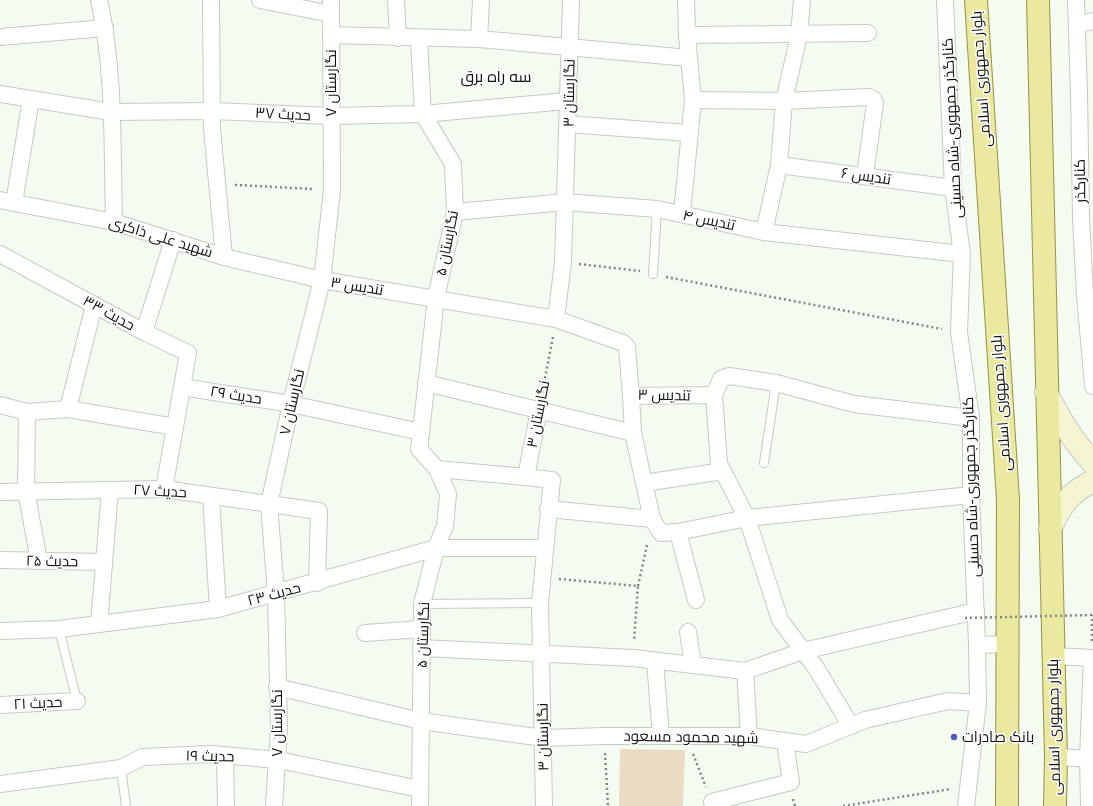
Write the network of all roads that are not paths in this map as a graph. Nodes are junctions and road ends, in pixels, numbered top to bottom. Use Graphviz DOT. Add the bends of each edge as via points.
graph roads {
  1 [pos="99,0"];
  2 [pos="211,0"];
  3 [pos="260,0"];
  4 [pos="396,0"];
  5 [pos="481,0"];
  6 [pos="571,0"];
  7 [pos="686,0"];
  8 [pos="802,0"];
  9 [pos="945,0"];
  10 [pos="976,0"];
  11 [pos="1038,0"];
  12 [pos="1076,0"];
  13 [pos="331,7"];
  14 [pos="1093,21"];
  15 [pos="1077,24"];
  16 [pos="105,28"];
  17 [pos="868,33"];
  18 [pos="331,35"];
  19 [pos="687,35"];
  20 [pos="799,35"];
  21 [pos="0,37"];
  22 [pos="398,38"];
  23 [pos="419,38"];
  24 [pos="479,39"];
  25 [pos="570,47"];
  26 [pos="689,58"];
  27 [pos="1086,92"];
  28 [pos="0,94"];
  29 [pos="31,99"];
  30 [pos="693,100"];
  31 [pos="567,101"];
  32 [pos="784,101"];
  33 [pos="212,111"];
  34 [pos="111,112"];
  35 [pos="423,114"];
  36 [pos="331,116"];
  37 [pos="568,124"];
  38 [pos="688,133"];
  39 [pos="779,165"];
  40 [pos="865,175"];
  41 [pos="953,188"];
  42 [pos="7,201"];
  43 [pos="565,202"];
  44 [pos="657,209"];
  45 [pos="455,212"];
  46 [pos="682,213"];
  47 [pos="114,222"];
  48 [pos="764,232"];
  49 [pos="173,240"];
  50 [pos="0,254"];
  51 [pos="962,254"];
  52 [pos="224,257"];
  53 [pos="653,274"];
  54 [pos="322,280"];
  55 [pos="1089,295"];
  56 [pos="436,298"];
  57 [pos="94,305"];
  58 [pos="556,319"];
  59 [pos="144,332"];
  60 [pos="426,383"];
  61 [pos="776,383"];
  62 [pos="1093,383"];
  63 [pos="182,387"];
  64 [pos="1046,392"];
  65 [pos="714,395"];
  66 [pos="631,396"];
  67 [pos="291,404"];
  68 [pos="0,405"];
  69 [pos="68,409"];
  70 [pos="539,410"];
  71 [pos="27,412"];
  72 [pos="971,418"];
  73 [pos="175,427"];
  74 [pos="421,432"];
  75 [pos="633,433"];
  76 [pos="764,463"];
  77 [pos="1093,463"];
  78 [pos="437,469"];
  79 [pos="723,471"];
  80 [pos="526,477"];
  81 [pos="1093,481"];
  82 [pos="644,483"];
  83 [pos="164,489"];
  84 [pos="110,490"];
  85 [pos="26,491"];
  86 [pos="0,492"];
  87 [pos="971,494"];
  88 [pos="212,496"];
  89 [pos="269,504"];
  90 [pos="548,509"];
  91 [pos="746,518"];
  92 [pos="652,519"];
  93 [pos="1050,529"];
  94 [pos="678,532"];
  95 [pos="436,548"];
  96 [pos="544,548"];
  97 [pos="0,560"];
  98 [pos="39,561"];
  99 [pos="104,562"];
  100 [pos="317,583"];
  101 [pos="276,594"];
  102 [pos="696,600"];
  103 [pos="540,603"];
  104 [pos="422,604"];
  105 [pos="218,609"];
  106 [pos="970,614"];
  107 [pos="98,624"];
  108 [pos="59,628"];
  109 [pos="422,629"];
  110 [pos="0,631"];
  111 [pos="688,632"];
  112 [pos="365,633"];
  113 [pos="1008,644"];
  114 [pos="977,645"];
  115 [pos="422,648"];
  116 [pos="803,651"];
  117 [pos="541,654"];
  118 [pos="1053,656"];
  119 [pos="1093,658"];
  120 [pos="655,661"];
  121 [pos="693,666"];
  122 [pos="746,671"];
  123 [pos="277,687"];
  124 [pos="76,700"];
  125 [pos="978,703"];
  126 [pos="0,705"];
  127 [pos="421,721"];
  128 [pos="851,726"];
  129 [pos="661,736"];
  130 [pos="749,736"];
  131 [pos="543,738"];
  132 [pos="785,742"];
  133 [pos="225,755"];
  134 [pos="1056,757"];
  135 [pos="1090,758"];
  136 [pos="278,760"];
  137 [pos="121,768"];
  138 [pos="0,784"];
  139 [pos="420,788"];
  140 [pos="712,802"];
  141 [pos="126,806"];
  142 [pos="226,806"];
  143 [pos="274,806"];
  144 [pos="420,806"];
  145 [pos="544,806"];
  146 [pos="966,806"];
  147 [pos="1007,806"];
  148 [pos="1055,806"];
  149 [pos="1089,806"];
  1 -- 16 [label="street"];
  2 -- 33 [label="street"];
  3 -- 13 [label="street"];
  4 -- 22 [label="street"];
  5 -- 24 [label="street"];
  6 -- 25 [label="street, نگارستان ۳"];
  7 -- 19 [label="street"];
  8 -- 20 [label="street"];
  9 -- 41 [label="street, کنارگذر جمهوری-شاه حسینی"];
  10 -- 113 [label="main road, بلوار جمهوری اسلامی" via="1008,500"];
  11 -- 64 [label="main road, بلوار جمهوری اسلامی"];
  12 -- 15 [label="street, کنارگذر"];
  13 -- 18 [label="street, نگارستان ۷"];
  14 -- 15 [label="street"];
  15 -- 27 [label="street, کنارگذر"];
  16 -- 21 [label="street"];
  16 -- 34 [label="street"];
  17 -- 20 [label="street"];
  18 -- 22 [label="street"];
  18 -- 36 [label="street, نگارستان ۷"];
  19 -- 20 [label="street"];
  19 -- 26 [label="street"];
  20 -- 32 [label="street"];
  22 -- 23 [label="street"];
  23 -- 24 [label="street"];
  23 -- 35 [label="street, نگارستان ۵"];
  24 -- 25 [label="street"];
  25 -- 26 [label="street"];
  25 -- 31 [label="street, نگارستان ۳"];
  26 -- 30 [label="street"];
  27 -- 55 [label="street, کنارگذر" via="1080,216"];
  28 -- 29 [label="street, حدیث ۳۷"];
  29 -- 34 [label="street, حدیث ۳۷"];
  29 -- 42 [label="street"];
  30 -- 32 [label="street"];
  30 -- 38 [label="street"];
  31 -- 35 [label="street, حدیث ۳۷"];
  31 -- 37 [label="street, نگارستان ۳"];
  32 -- 39 [label="street"];
  32 -- 40 [label="street" via="869,97 873,99 875,103"];
  33 -- 34 [label="street, حدیث ۳۷"];
  33 -- 36 [label="street, حدیث ۳۷"];
  33 -- 52 [label="street"];
  34 -- 47 [label="street"];
  35 -- 36 [label="street, حدیث ۳۷"];
  35 -- 45 [label="street, نگارستان ۵" via="454,164"];
  36 -- 54 [label="street, نگارستان ۷" via="332,190"];
  37 -- 38 [label="street"];
  37 -- 43 [label="street, نگارستان ۳"];
  38 -- 46 [label="street"];
  39 -- 40 [label="street, تندیس ۶"];
  39 -- 48 [label="street"];
  40 -- 41 [label="street, تندیس ۶"];
  41 -- 51 [label="street, کنارگذر جمهوری-شاه حسینی"];
  42 -- 47 [label="street, شهید علی ذاکری"];
  43 -- 44 [label="street, تندیس ۴"];
  43 -- 45 [label="street, تندیس ۴"];
  43 -- 58 [label="street, نگارستان ۳"];
  44 -- 46 [label="street, تندیس ۴"];
  44 -- 53 [label="lane"];
  45 -- 56 [label="street, نگارستان ۵"];
  46 -- 48 [label="street, تندیس ۴"];
  47 -- 49 [label="street, شهید علی ذاکری"];
  48 -- 51 [label="street, تندیس ۴"];
  49 -- 52 [label="street, شهید علی ذاکری"];
  49 -- 59 [label="street"];
  50 -- 57 [label="street, حدیث ۳۳"];
  51 -- 72 [label="street, کنارگذر جمهوری-شاه حسینی" via="958,332"];
  52 -- 54 [label="street, شهید علی ذاکری"];
  54 -- 56 [label="street, تندیس ۳"];
  54 -- 67 [label="street, نگارستان ۷"];
  55 -- 62 [label="street, کنارگذر"];
  56 -- 58 [label="street, تندیس ۳"];
  56 -- 60 [label="street, نگارستان ۵"];
  57 -- 59 [label="street, حدیث ۳۳"];
  57 -- 69 [label="street"];
  58 -- 66 [label="street, تندیس ۳" via="628,347"];
  59 -- 63 [label="street, حدیث ۳۳" via="188,353"];
  60 -- 70 [label="street"];
  60 -- 74 [label="street, نگارستان ۵"];
  61 -- 65 [label="street" via="724,376"];
  61 -- 72 [label="street" via="854,404"];
  61 -- 76 [label="lane"];
  63 -- 67 [label="street, حدیث ۲۹"];
  63 -- 73 [label="street"];
  64 -- 77 [label="street" via="1061,422"];
  64 -- 93 [label="main road, بلوار جمهوری اسلامی"];
  65 -- 66 [label="street, تندیس ۳"];
  65 -- 79 [label="street" via="719,464"];
  66 -- 75 [label="street"];
  67 -- 74 [label="street, حدیث ۲۹"];
  67 -- 89 [label="street, نگارستان ۷"];
  68 -- 71 [label="street"];
  69 -- 71 [label="street"];
  69 -- 73 [label="street"];
  70 -- 75 [label="street"];
  70 -- 80 [label="street, نگارستان ۳"];
  71 -- 85 [label="street"];
  72 -- 87 [label="street, کنارگذر جمهوری-شاه حسینی"];
  73 -- 83 [label="street"];
  74 -- 78 [label="street" via="419,449"];
  75 -- 82 [label="street"];
  78 -- 80 [label="street"];
  78 -- 95 [label="street, نگارستان ۵" via="448,494 445,526"];
  79 -- 82 [label="street"];
  79 -- 91 [label="street"];
  80 -- 90 [label="street, نگارستان ۳" via="552,480"];
  81 -- 93 [label="street" via="1077,489 1060,506"];
  82 -- 92 [label="street"];
  83 -- 84 [label="street, حدیث ۲۷"];
  83 -- 88 [label="street, حدیث ۲۷"];
  84 -- 85 [label="street, حدیث ۲۷"];
  84 -- 99 [label="street"];
  85 -- 86 [label="street, حدیث ۲۷"];
  85 -- 98 [label="street"];
  87 -- 91 [label="street"];
  87 -- 106 [label="street, کنارگذر جمهوری-شاه حسینی"];
  88 -- 89 [label="street, حدیث ۲۷"];
  88 -- 105 [label="street"];
  89 -- 100 [label="street, حدیث ۲۷" via="319,511"];
  89 -- 101 [label="street, نگارستان ۷"];
  90 -- 92 [label="street"];
  90 -- 96 [label="street, نگارستان ۳"];
  91 -- 94 [label="street"];
  91 -- 116 [label="street" via="780,620"];
  92 -- 94 [label="street" via="661,533"];
  93 -- 118 [label="main road, بلوار جمهوری اسلامی"];
  94 -- 102 [label="street"];
  95 -- 96 [label="street, حدیث ۲۳"];
  95 -- 100 [label="street, حدیث ۲۳"];
  95 -- 104 [label="street, نگارستان ۵"];
  96 -- 103 [label="street, نگارستان ۳"];
  97 -- 98 [label="street, حدیث ۲۵"];
  98 -- 99 [label="street, حدیث ۲۵"];
  99 -- 107 [label="street"];
  100 -- 101 [label="street, حدیث ۲۳"];
  101 -- 105 [label="street, حدیث ۲۳"];
  101 -- 123 [label="street, نگارستان ۷"];
  103 -- 104 [label="lane"];
  103 -- 117 [label="street, نگارستان ۳"];
  104 -- 109 [label="street, نگارستان ۵"];
  105 -- 107 [label="street, حدیث ۲۳"];
  106 -- 114 [label="street, کنارگذر جمهوری-شاه حسینی"];
  106 -- 116 [label="street"];
  107 -- 108 [label="street, حدیث ۲۳"];
  108 -- 110 [label="street, حدیث ۲۳"];
  108 -- 124 [label="lane"];
  109 -- 112 [label="street"];
  109 -- 115 [label="street, نگارستان ۵"];
  111 -- 121 [label="street"];
  113 -- 114 [label="street"];
  113 -- 147 [label="main road, بلوار جمهوری اسلامی"];
  114 -- 125 [label="street, کنارگذر جمهوری-شاه حسینی"];
  115 -- 117 [label="street"];
  115 -- 127 [label="street, نگارستان ۵"];
  116 -- 122 [label="street"];
  116 -- 128 [label="street"];
  117 -- 120 [label="street"];
  117 -- 131 [label="street, نگارستان ۳"];
  118 -- 119 [label="street"];
  118 -- 134 [label="main road, بلوار جمهوری اسلامی"];
  119 -- 135 [label="street"];
  120 -- 121 [label="street"];
  120 -- 129 [label="street"];
  121 -- 122 [label="street"];
  122 -- 130 [label="street"];
  123 -- 127 [label="street, شهید محمود مسعود"];
  123 -- 136 [label="street, نگارستان ۷"];
  124 -- 126 [label="street, حدیث ۲۱"];
  125 -- 128 [label="street, شهید محمود مسعود" via="948,701 865,720"];
  125 -- 146 [label="street, کنارگذر جمهوری-شاه حسینی"];
  127 -- 131 [label="street, شهید محمود مسعود"];
  127 -- 139 [label="street, نگارستان ۵"];
  128 -- 132 [label="street, شهید محمود مسعود" via="806,744"];
  129 -- 130 [label="street, شهید محمود مسعود"];
  129 -- 131 [label="street, شهید محمود مسعود"];
  130 -- 132 [label="street, شهید محمود مسعود"];
  131 -- 145 [label="street, نگارستان ۳"];
  132 -- 140 [label="street" via="791,782"];
  133 -- 136 [label="street, حدیث ۱۹"];
  133 -- 137 [label="street, حدیث ۱۹" via="143,757"];
  133 -- 142 [label="street"];
  134 -- 135 [label="street"];
  134 -- 148 [label="main road, بلوار جمهوری اسلامی"];
  135 -- 149 [label="street"];
  136 -- 139 [label="street, حدیث ۱۹"];
  136 -- 143 [label="street, نگارستان ۷"];
  137 -- 138 [label="street, حدیث ۱۹"];
  137 -- 141 [label="lane"];
  139 -- 144 [label="street, نگارستان ۵"];
}
